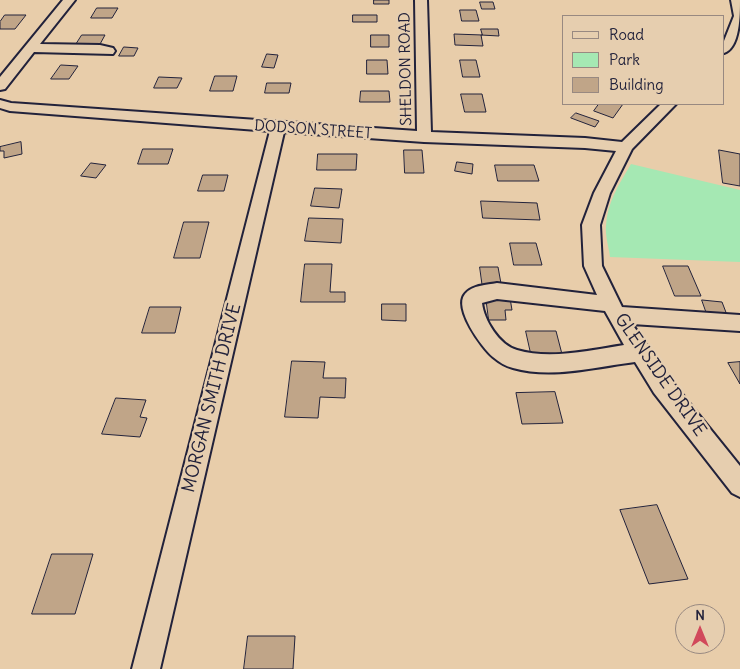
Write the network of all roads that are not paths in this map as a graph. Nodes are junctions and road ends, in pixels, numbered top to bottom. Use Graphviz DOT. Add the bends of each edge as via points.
graph roads {
  1 [pos="69,0"];
  2 [pos="421,0"];
  3 [pos="737,0"];
  4 [pos="30,48"];
  5 [pos="725,48"];
  6 [pos="109,51"];
  7 [pos="0,86"];
  8 [pos="0,104"];
  9 [pos="668,105"];
  10 [pos="278,128"];
  11 [pos="424,136"];
  12 [pos="626,148"];
  13 [pos="614,310"];
  14 [pos="740,323"];
  15 [pos="640,352"];
  16 [pos="740,485"];
  17 [pos="146,669"];
  1 -- 4 [label="street"];
  2 -- 11 [label="street, SHELDON ROAD"];
  3 -- 5 [label="street" via="740,16"];
  4 -- 6 [label="street"];
  4 -- 7 [label="street"];
  8 -- 10 [label="street, DODSON STREET"];
  9 -- 12 [label="street, GLENSIDE DRIVE"];
  10 -- 11 [label="street, DODSON STREET"];
  10 -- 17 [label="street, MORGAN SMITH DRIVE"];
  11 -- 12 [label="street, DODSON STREET" via="585,143"];
  12 -- 13 [label="street, GLENSIDE DRIVE" via="602,193 591,225 593,266"];
  13 -- 14 [label="street"];
  13 -- 15 [label="street, GLENSIDE DRIVE"];
  13 -- 15 [label="street" via="516,292 482,293 472,299 472,310 485,334 513,359 556,362"];
  15 -- 16 [label="street, GLENSIDE DRIVE" via="662,386"];
}
